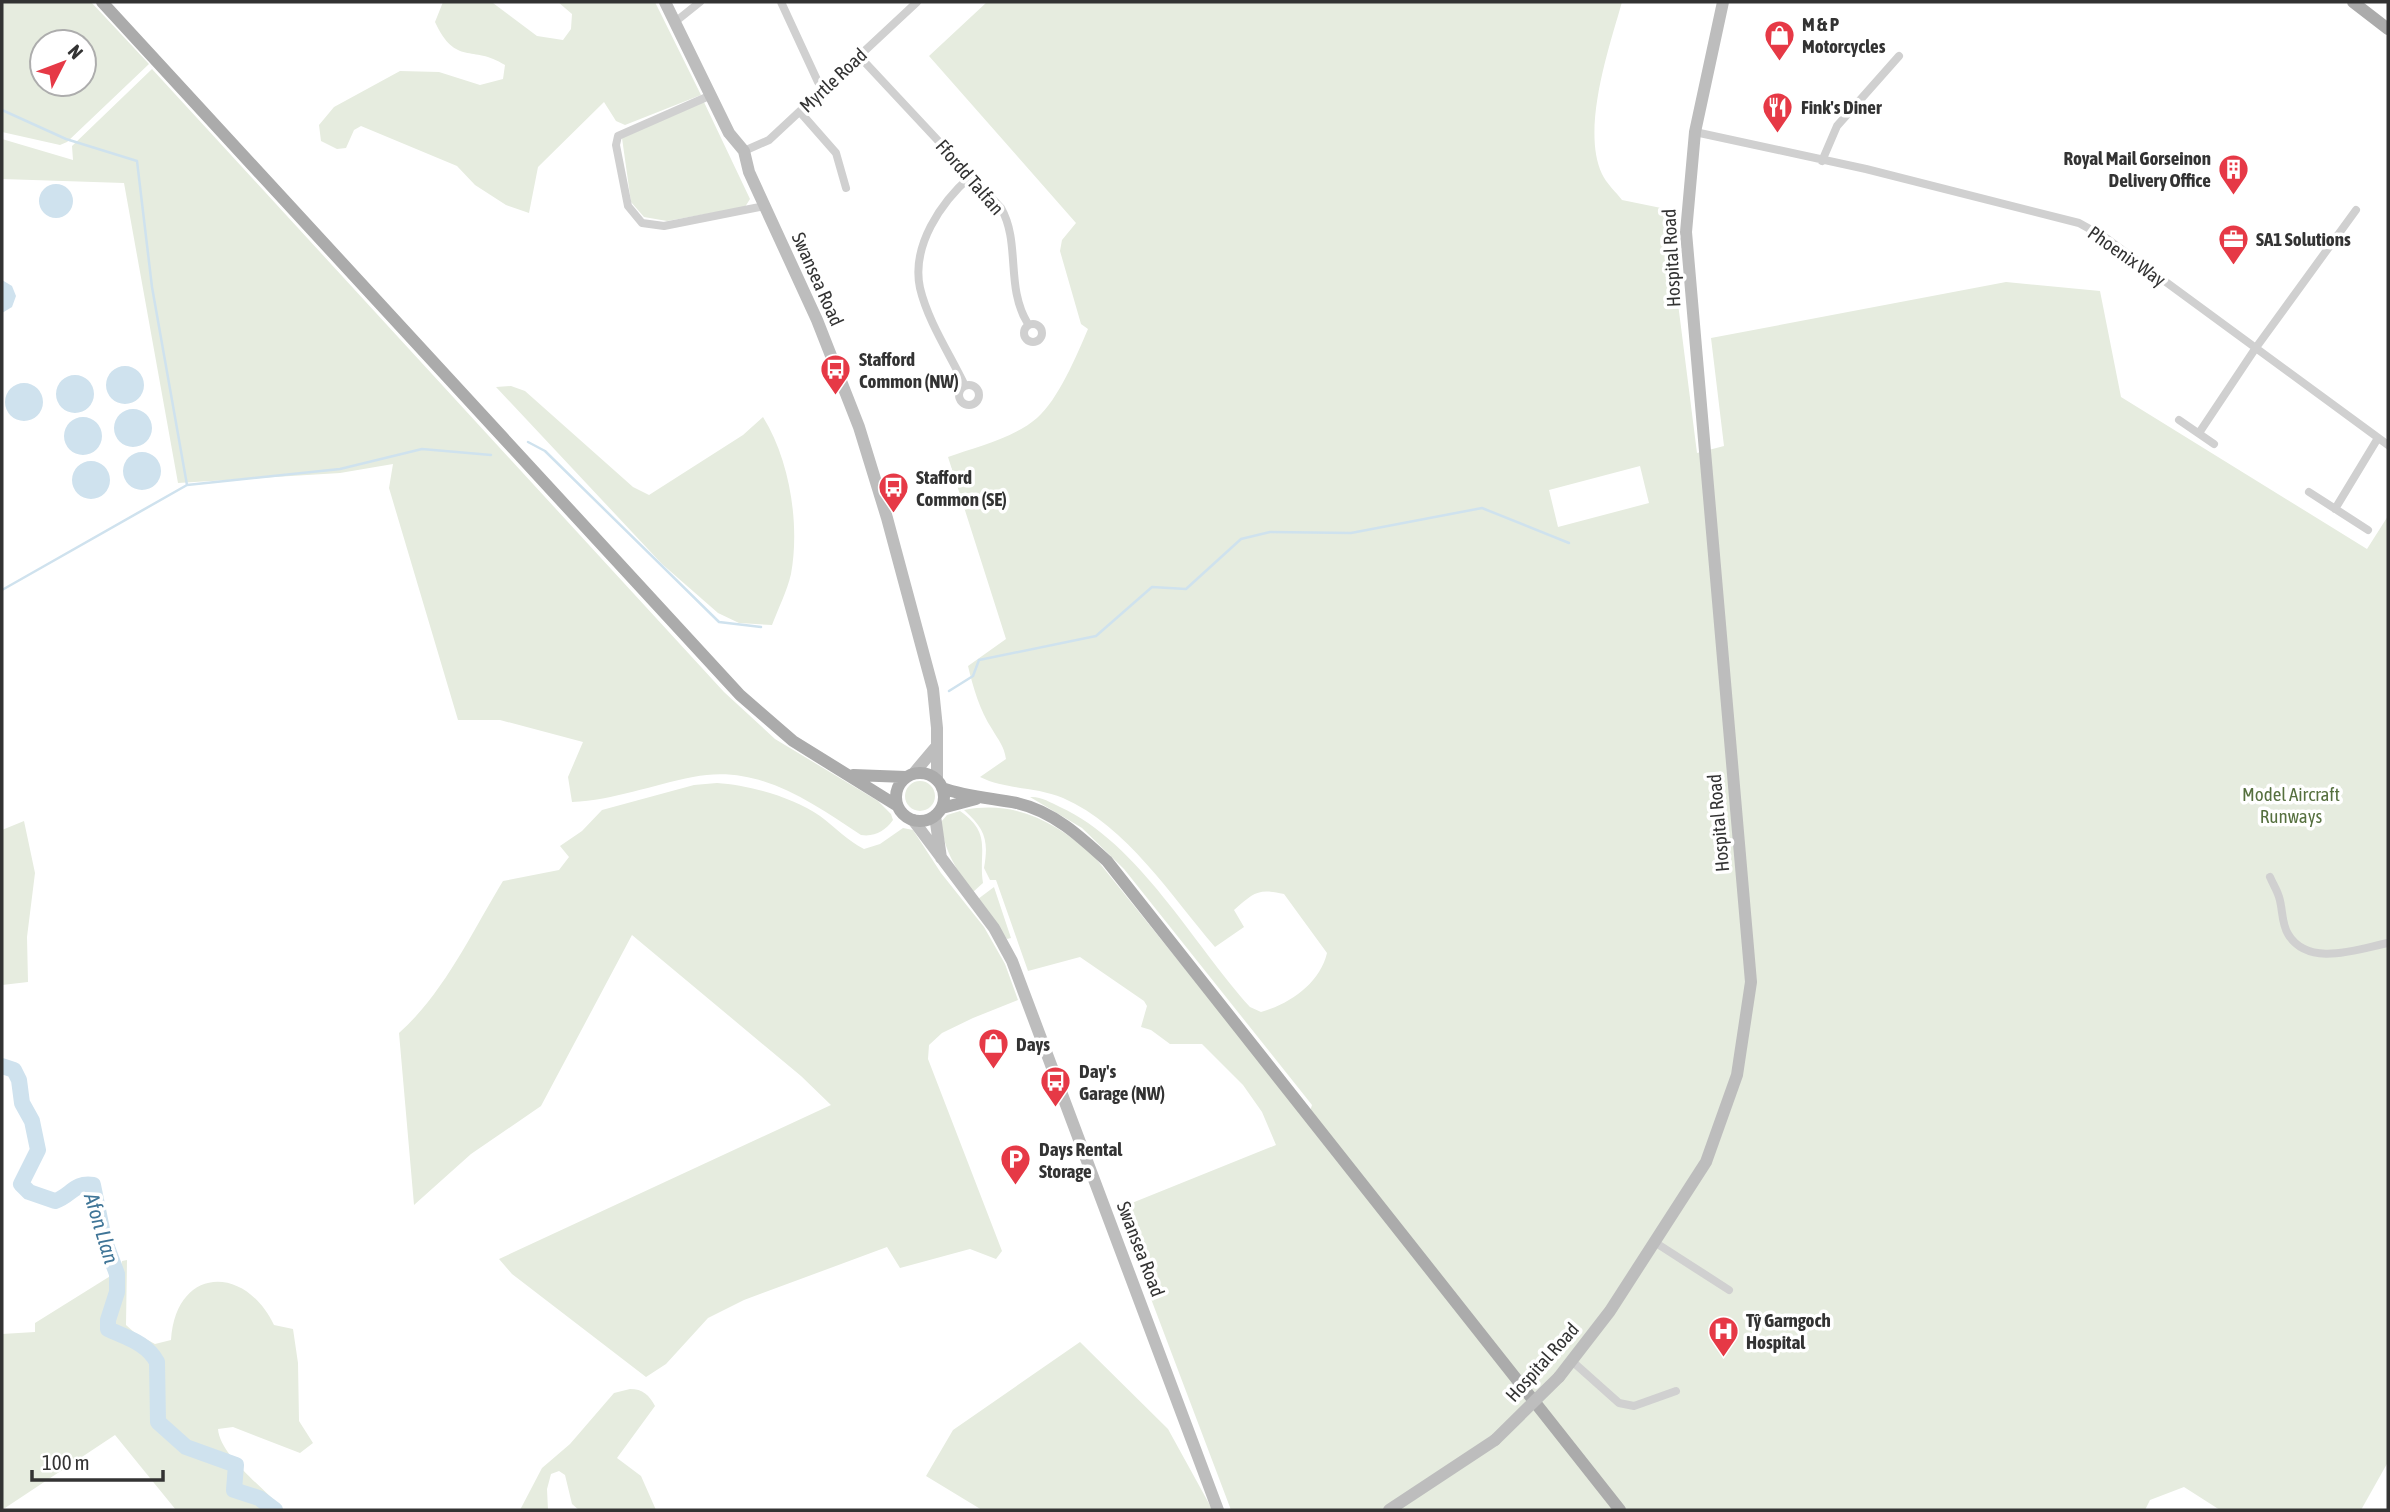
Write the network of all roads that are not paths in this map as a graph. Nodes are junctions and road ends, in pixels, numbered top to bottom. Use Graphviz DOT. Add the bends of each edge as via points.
graph roads {
  1 [pos="102,2"];
  2 [pos="665,2"];
  3 [pos="700,2"];
  4 [pos="781,2"];
  5 [pos="917,2"];
  6 [pos="1723,2"];
  7 [pos="2353,2"];
  8 [pos="675,22"];
  9 [pos="2388,29"];
  10 [pos="1899,55"];
  11 [pos="859,56"];
  12 [pos="825,89"];
  13 [pos="709,96"];
  14 [pos="800,112"];
  15 [pos="1695,132"];
  16 [pos="744,152"];
  17 [pos="1822,161"];
  18 [pos="971,176"];
  19 [pos="846,188"];
  20 [pos="765,206"];
  21 [pos="2356,210"];
  22 [pos="1028,324"];
  23 [pos="2255,349"];
  24 [pos="965,386"];
  25 [pos="2179,420"];
  26 [pos="2199,433"];
  27 [pos="2378,438"];
  28 [pos="2214,444"];
  29 [pos="2388,445"];
  30 [pos="2309,492"];
  31 [pos="2335,509"];
  32 [pos="2368,530"];
  33 [pos="935,748"];
  34 [pos="853,775"];
  35 [pos="910,775"];
  36 [pos="940,784"];
  37 [pos="976,799"];
  38 [pos="896,805"];
  39 [pos="939,812"];
  40 [pos="913,820"];
  41 [pos="941,858"];
  42 [pos="2270,877"];
  43 [pos="2388,943"];
  44 [pos="1657,1243"];
  45 [pos="1730,1290"];
  46 [pos="1573,1362"];
  47 [pos="1676,1391"];
  48 [pos="1218,1510"];
  49 [pos="1389,1510"];
  50 [pos="1620,1510"];
  1 -- 34 [label="main road" via="740,695 793,741"];
  2 -- 8 [label="main road, Swansea Road"];
  3 -- 8 [label="street"];
  4 -- 12 [label="street"];
  5 -- 11 [label="street, Myrtle Road"];
  6 -- 15 [label="main road, Hospital Road"];
  7 -- 9 [label="main road"];
  8 -- 13 [label="main road, Swansea Road"];
  10 -- 17 [label="street" via="1837,126"];
  11 -- 12 [label="street, Myrtle Road"];
  11 -- 18 [label="street, Ffordd Talfan"];
  12 -- 14 [label="street, Myrtle Road"];
  13 -- 16 [label="main road, Swansea Road"];
  13 -- 20 [label="street" via="618,136 628,206 642,223 664,226"];
  14 -- 16 [label="street, Myrtle Road" via="765,143"];
  14 -- 19 [label="street" via="836,153"];
  15 -- 17 [label="street, Phoenix Way"];
  15 -- 44 [label="main road, Hospital Road" via="1686,232 1751,982 1733,1087 1706,1162"];
  16 -- 20 [label="main road, Swansea Road"];
  17 -- 23 [label="street, Phoenix Way" via="2078,223 2106,238"];
  18 -- 22 [label="street, Ffordd Talfan" via="1008,222 1016,295"];
  18 -- 24 [label="street" via="935,218 919,266 924,300"];
  20 -- 33 [label="main road, Swansea Road" via="859,427 933,690"];
  21 -- 23 [label="street"];
  23 -- 26 [label="street"];
  23 -- 27 [label="street, Phoenix Way"];
  25 -- 26 [label="street"];
  26 -- 28 [label="street"];
  27 -- 29 [label="street, Phoenix Way"];
  27 -- 31 [label="street"];
  30 -- 31 [label="street"];
  31 -- 32 [label="street"];
  33 -- 35 [label="main road"];
  33 -- 36 [label="main road, Swansea Road"];
  34 -- 35 [label="main road"];
  34 -- 38 [label="main road" via="861,785"];
  35 -- 36 [label="main road" via="929,775"];
  35 -- 38 [label="main road" via="895,793"];
  36 -- 37 [label="main road"];
  36 -- 39 [label="main road"];
  37 -- 39 [label="main road"];
  37 -- 50 [label="main road" via="1018,803 1051,816 1107,861"];
  38 -- 40 [label="main road"];
  39 -- 40 [label="main road" via="923,821"];
  39 -- 41 [label="main road, Swansea Road"];
  40 -- 41 [label="main road, Swansea Road"];
  41 -- 48 [label="main road, Swansea Road" via="994,928 1012,961"];
  42 -- 43 [label="street" via="2288,935 2302,947 2318,955"];
  44 -- 45 [label="street"];
  44 -- 46 [label="main road, Hospital Road"];
  46 -- 47 [label="street" via="1619,1404 1634,1406"];
  46 -- 49 [label="main road, Hospital Road, bridge" via="1495,1440"];
}
